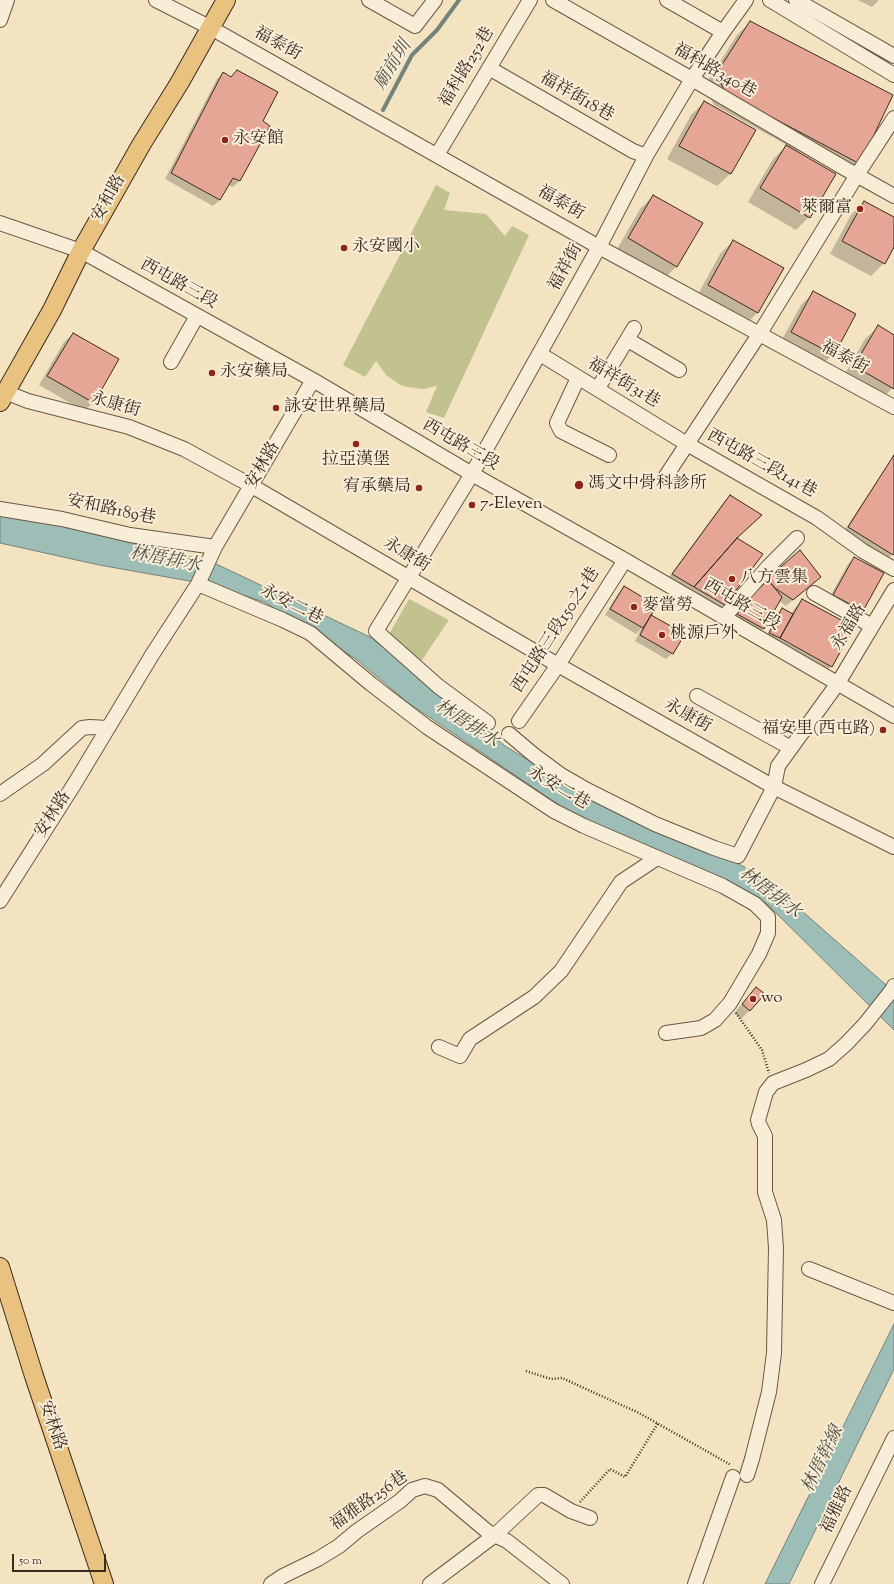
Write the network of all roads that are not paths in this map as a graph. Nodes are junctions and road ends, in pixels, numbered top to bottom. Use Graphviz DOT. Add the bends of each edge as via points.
graph roads {
  1 [pos="7,0"];
  2 [pos="156,0"];
  3 [pos="226,0"];
  4 [pos="369,0"];
  5 [pos="435,0"];
  6 [pos="530,0"];
  7 [pos="554,0"];
  8 [pos="667,0"];
  9 [pos="746,0"];
  10 [pos="770,0"];
  11 [pos="796,0"];
  12 [pos="0,20"];
  13 [pos="210,28"];
  14 [pos="723,32"];
  15 [pos="894,56"];
  16 [pos="489,68"];
  17 [pos="894,75"];
  18 [pos="692,79"];
  19 [pos="894,118"];
  20 [pos="437,154"];
  21 [pos="646,156"];
  22 [pos="857,175"];
  23 [pos="894,196"];
  24 [pos="0,223"];
  25 [pos="599,247"];
  26 [pos="81,252"];
  27 [pos="198,316"];
  28 [pos="760,333"];
  29 [pos="540,354"];
  30 [pos="171,362"];
  31 [pos="679,370"];
  32 [pos="578,378"];
  33 [pos="313,380"];
  34 [pos="598,388"];
  35 [pos="3,397"];
  36 [pos="894,407"];
  37 [pos="688,444"];
  38 [pos="609,455"];
  39 [pos="472,474"];
  40 [pos="666,476"];
  41 [pos="252,486"];
  42 [pos="0,509"];
  43 [pos="798,538"];
  44 [pos="214,549"];
  45 [pos="625,560"];
  46 [pos="894,570"];
  47 [pos="408,579"];
  48 [pos="198,584"];
  49 [pos="894,590"];
  50 [pos="814,594"];
  51 [pos="724,617"];
  52 [pos="872,626"];
  53 [pos="558,665"];
  54 [pos="838,683"];
  55 [pos="697,696"];
  56 [pos="894,716"];
  57 [pos="519,721"];
  58 [pos="488,723"];
  59 [pos="108,728"];
  60 [pos="509,734"];
  61 [pos="791,748"];
  62 [pos="774,787"];
  63 [pos="0,794"];
  64 [pos="894,847"];
  65 [pos="657,858"];
  66 [pos="0,901"];
  67 [pos="768,917"];
  68 [pos="893,988"];
  69 [pos="741,994"];
  70 [pos="666,1033"];
  71 [pos="439,1047"];
  72 [pos="0,1267"];
  73 [pos="809,1269"];
  74 [pos="894,1303"];
  75 [pos="894,1438"];
  76 [pos="891,1453"];
  77 [pos="590,1518"];
  78 [pos="495,1535"];
  79 [pos="104,1584"];
  80 [pos="271,1584"];
  81 [pos="430,1584"];
  82 [pos="562,1584"];
  83 [pos="695,1584"];
  84 [pos="822,1584"];
  1 -- 12 [label="street"];
  2 -- 13 [label="street, 福泰街"];
  3 -- 13 [label="main road, 安和路"];
  4 -- 5 [label="street" via="415,26"];
  6 -- 16 [label="street, 福科路252巷"];
  7 -- 18 [label="street, 福科路340巷"];
  8 -- 14 [label="street"];
  9 -- 14 [label="street, 福祥街"];
  10 -- 17 [label="street"];
  11 -- 15 [label="street"];
  13 -- 20 [label="street, 福泰街"];
  13 -- 26 [label="main road, 安和路"];
  14 -- 18 [label="street, 福祥街"];
  16 -- 20 [label="street, 福科路252巷"];
  16 -- 21 [label="street, 福祥街18巷" via="632,151"];
  18 -- 21 [label="street, 福祥街"];
  18 -- 22 [label="street, 福科路340巷"];
  19 -- 22 [label="street"];
  20 -- 25 [label="street, 福泰街"];
  21 -- 25 [label="street, 福祥街"];
  22 -- 23 [label="street, 福科路340巷"];
  22 -- 28 [label="street"];
  24 -- 26 [label="street, 西屯路三段"];
  25 -- 28 [label="street, 福泰街"];
  25 -- 29 [label="street, 福祥街"];
  26 -- 27 [label="street, 西屯路三段"];
  26 -- 35 [label="main road, 安和路"];
  27 -- 30 [label="street"];
  27 -- 33 [label="street, 西屯路三段"];
  28 -- 36 [label="street, 福泰街"];
  28 -- 37 [label="street, 西屯路三段141巷"];
  29 -- 32 [label="street, 福祥街31巷"];
  29 -- 39 [label="street, 福祥街"];
  31 -- 34 [label="street" via="631,334"];
  32 -- 34 [label="street, 福祥街31巷"];
  32 -- 38 [label="street" via="557,424 561,431"];
  33 -- 39 [label="street, 西屯路三段"];
  33 -- 41 [label="street, 安林路"];
  34 -- 37 [label="street, 福祥街31巷"];
  35 -- 41 [label="street, 永康街" via="129,427 184,449"];
  37 -- 40 [label="street, 西屯路三段141巷"];
  37 -- 46 [label="street, 西屯路三段141巷" via="817,518"];
  39 -- 45 [label="street, 西屯路三段"];
  39 -- 47 [label="street, 福祥街"];
  41 -- 44 [label="street, 安林路"];
  41 -- 47 [label="street, 永康街"];
  42 -- 44 [label="street, 安和路189巷" via="130,536"];
  43 -- 51 [label="street" via="769,566"];
  44 -- 48 [label="street, 安林路"];
  45 -- 51 [label="street, 西屯路三段"];
  45 -- 53 [label="street, 西屯路三段150之1巷"];
  47 -- 53 [label="street, 永康街"];
  47 -- 58 [label="street, 福祥街" via="376,631 438,686"];
  48 -- 59 [label="street, 安林路"];
  48 -- 65 [label="street, 永安二巷" via="310,633 427,727 554,811"];
  49 -- 52 [label="street, 永福路"];
  50 -- 52 [label="street"];
  51 -- 54 [label="street, 西屯路三段"];
  52 -- 54 [label="street, 永福路"];
  53 -- 57 [label="street, 西屯路三段150之1巷"];
  53 -- 62 [label="street, 永康街"];
  54 -- 56 [label="street, 西屯路三段"];
  54 -- 61 [label="street, 永福路"];
  55 -- 61 [label="street"];
  59 -- 63 [label="street" via="82,728 43,764"];
  59 -- 66 [label="street, 安林路"];
  60 -- 62 [label="street, 永福路" via="561,775 587,790 655,824 738,856"];
  61 -- 62 [label="street, 永福路" via="778,766"];
  62 -- 64 [label="street, 永康街"];
  65 -- 67 [label="street, 永安二巷" via="722,886 755,904"];
  65 -- 71 [label="street" via="621,882 561,971 534,997 470,1039 460,1056"];
  67 -- 69 [label="street, 永安二巷" via="778,928 776,935"];
  67 -- 70 [label="street" via="768,933 759,954 730,1003 715,1020 701,1028"];
  68 -- 83 [label="street" via="865,1024 829,1059 773,1082 766,1092 758,1120 765,1136 765,1192 774,1220 776,1248 774,1353 769,1392 752,1459 740,1476"];
  72 -- 79 [label="main road, 安林路"];
  73 -- 74 [label="street"];
  75 -- 76 [label="street, 福雅路"];
  76 -- 84 [label="street, 福雅路"];
  77 -- 78 [label="street" via="571,1511 544,1495 538,1495"];
  78 -- 80 [label="street, 福雅路256巷" via="438,1490 425,1486 412,1490 339,1546"];
  78 -- 81 [label="street"];
  78 -- 82 [label="street, 福雅路256巷" via="507,1541"];
}
